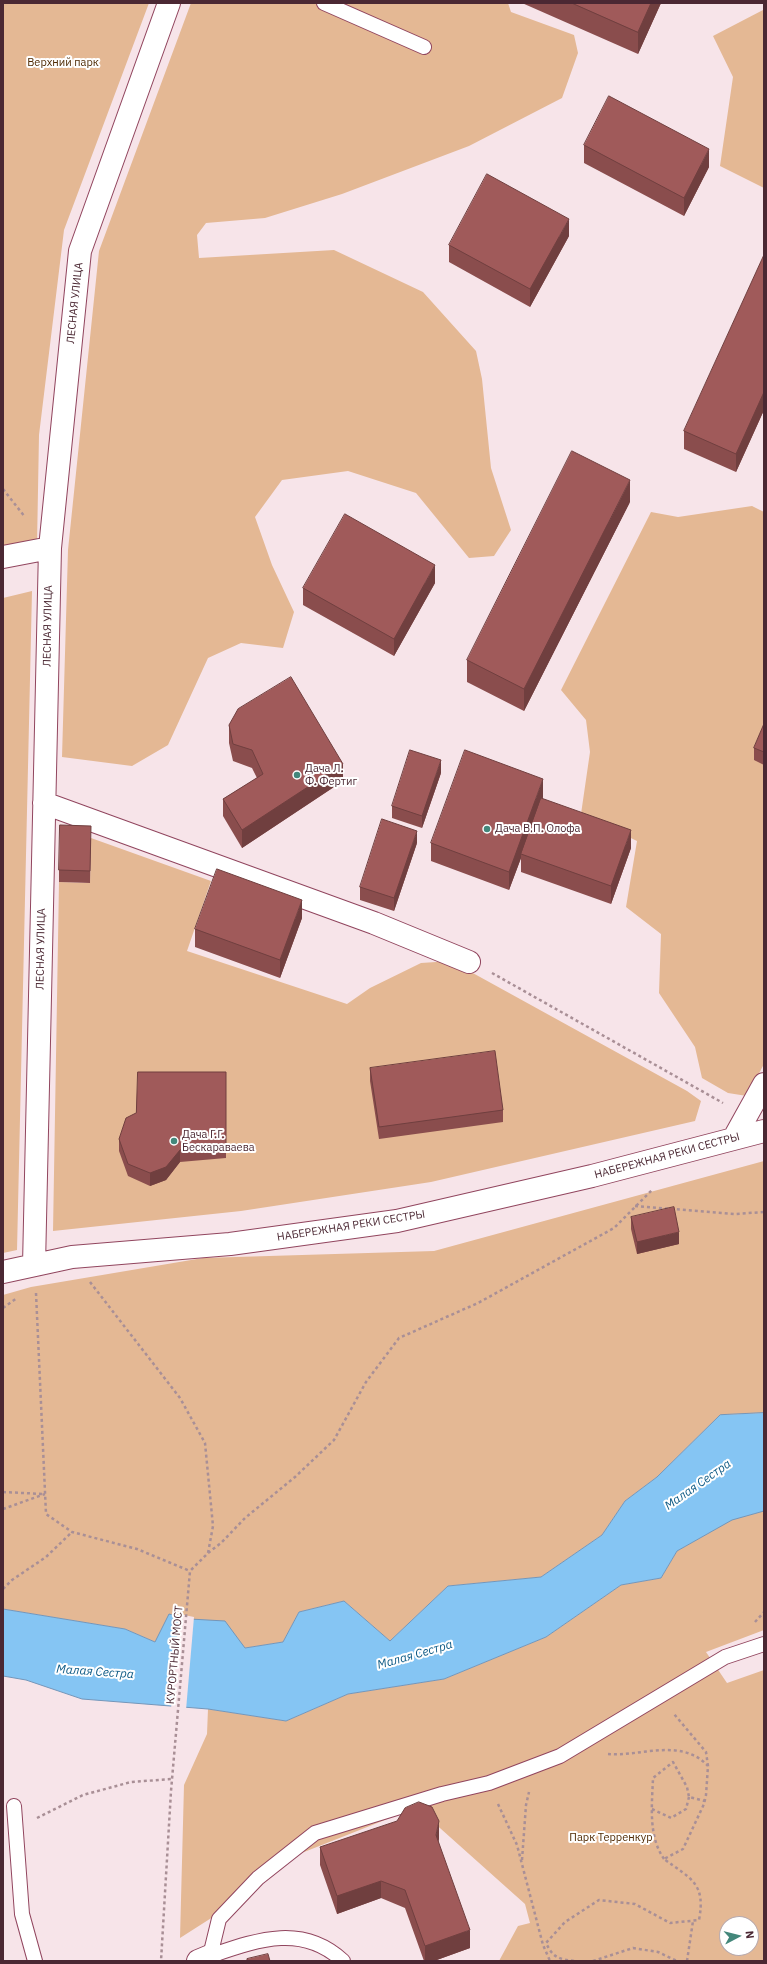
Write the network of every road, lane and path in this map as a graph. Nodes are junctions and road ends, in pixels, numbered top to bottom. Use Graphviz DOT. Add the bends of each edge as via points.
graph roads {
  1 [pos="169,3"];
  2 [pos="324,3"];
  3 [pos="424,47"];
  4 [pos="50,548"];
  5 [pos="3,557"];
  6 [pos="44,803"];
  7 [pos="469,962"];
  8 [pos="490,973"];
  9 [pos="764,1084"];
  10 [pos="746,1116"];
  11 [pos="764,1131"];
  12 [pos="734,1138"];
  13 [pos="656,1186"];
  14 [pos="635,1206"];
  15 [pos="764,1212"];
  16 [pos="72,1257"];
  17 [pos="34,1265"];
  18 [pos="3,1272"];
  19 [pos="3,1492"];
  20 [pos="45,1494"];
  21 [pos="3,1509"];
  22 [pos="72,1532"];
  23 [pos="208,1553"];
  24 [pos="190,1571"];
  25 [pos="3,1589"];
  26 [pos="764,1644"];
  27 [pos="659,1697"];
  28 [pos="604,1754"];
  29 [pos="546,1761"];
  30 [pos="708,1766"];
  31 [pos="172,1778"];
  32 [pos="488,1783"];
  33 [pos="688,1797"];
  34 [pos="705,1801"];
  35 [pos="14,1806"];
  36 [pos="652,1809"];
  37 [pos="16,1829"];
  38 [pos="664,1859"];
  39 [pos="522,1863"];
  40 [pos="693,1921"];
  41 [pos="545,1945"];
  42 [pos="204,1959"];
  43 [pos="35,1961"];
  44 [pos="161,1961"];
  45 [pos="343,1961"];
  46 [pos="550,1961"];
  47 [pos="574,1961"];
  48 [pos="593,1961"];
  49 [pos="677,1961"];
  50 [pos="687,1961"];
  1 -- 4 [label="street, ЛЕСНАЯ УЛИЦА" via="80,251"];
  2 -- 3 [label="lane"];
  4 -- 5 [label="street"];
  4 -- 6 [label="street, ЛЕСНАЯ УЛИЦА"];
  6 -- 7 [label="street" via="374,924"];
  6 -- 17 [label="street, ЛЕСНАЯ УЛИЦА"];
  8 -- 10 [label="path"];
  9 -- 10 [label="street"];
  10 -- 12 [label="street"];
  11 -- 12 [label="street, НАБЕРЕЖНАЯ РЕКИ СЕСТРЫ"];
  12 -- 16 [label="street, НАБЕРЕЖНАЯ РЕКИ СЕСТРЫ" via="592,1176 397,1221 230,1244"];
  13 -- 14 [label="path"];
  14 -- 15 [label="path" via="735,1214"];
  14 -- 23 [label="path" via="614,1228 478,1303 399,1338 366,1382 334,1440"];
  16 -- 17 [label="street, НАБЕРЕЖНАЯ РЕКИ СЕСТРЫ"];
  16 -- 23 [label="path" via="180,1398 205,1443 213,1526"];
  17 -- 18 [label="street, НАБЕРЕЖНАЯ РЕКИ СЕСТРЫ"];
  17 -- 20 [label="path"];
  19 -- 20 [label="path"];
  20 -- 21 [label="path"];
  20 -- 22 [label="path" via="46,1514"];
  22 -- 24 [label="path" via="137,1549"];
  22 -- 25 [label="path" via="46,1557"];
  23 -- 24 [label="path"];
  24 -- 31 [label="path, КУРОРТНЫЙ МОСТ"];
  26 -- 27 [label="lane" via="725,1657"];
  27 -- 29 [label="lane" via="562,1755"];
  27 -- 30 [label="path" via="706,1752"];
  28 -- 30 [label="path" via="684,1751"];
  29 -- 32 [label="lane"];
  29 -- 39 [label="path" via="530,1787 526,1805"];
  30 -- 34 [label="path"];
  31 -- 37 [label="path" via="131,1782 83,1795"];
  31 -- 44 [label="path, КУРОРТНЫЙ МОСТ"];
  32 -- 39 [label="path" via="517,1845"];
  32 -- 42 [label="lane" via="442,1794 315,1833 258,1878 219,1919"];
  33 -- 34 [label="path"];
  33 -- 36 [label="path" via="686,1809 671,1818"];
  33 -- 36 [label="path" via="687,1787 673,1762 653,1778"];
  34 -- 38 [label="path" via="683,1849"];
  35 -- 37 [label="lane"];
  36 -- 38 [label="path" via="653,1832"];
  37 -- 43 [label="lane" via="22,1914"];
  38 -- 40 [label="path" via="686,1875 700,1890 702,1904 699,1920"];
  39 -- 41 [label="path"];
  40 -- 41 [label="path" via="670,1923 635,1904 599,1900 565,1922"];
  40 -- 50 [label="path"];
  41 -- 46 [label="path"];
  41 -- 47 [label="path" via="558,1959"];
  42 -- 45 [label="lane" via="242,1945 283,1936 315,1942"];
  48 -- 49 [label="path" via="633,1948 658,1952"];
}
